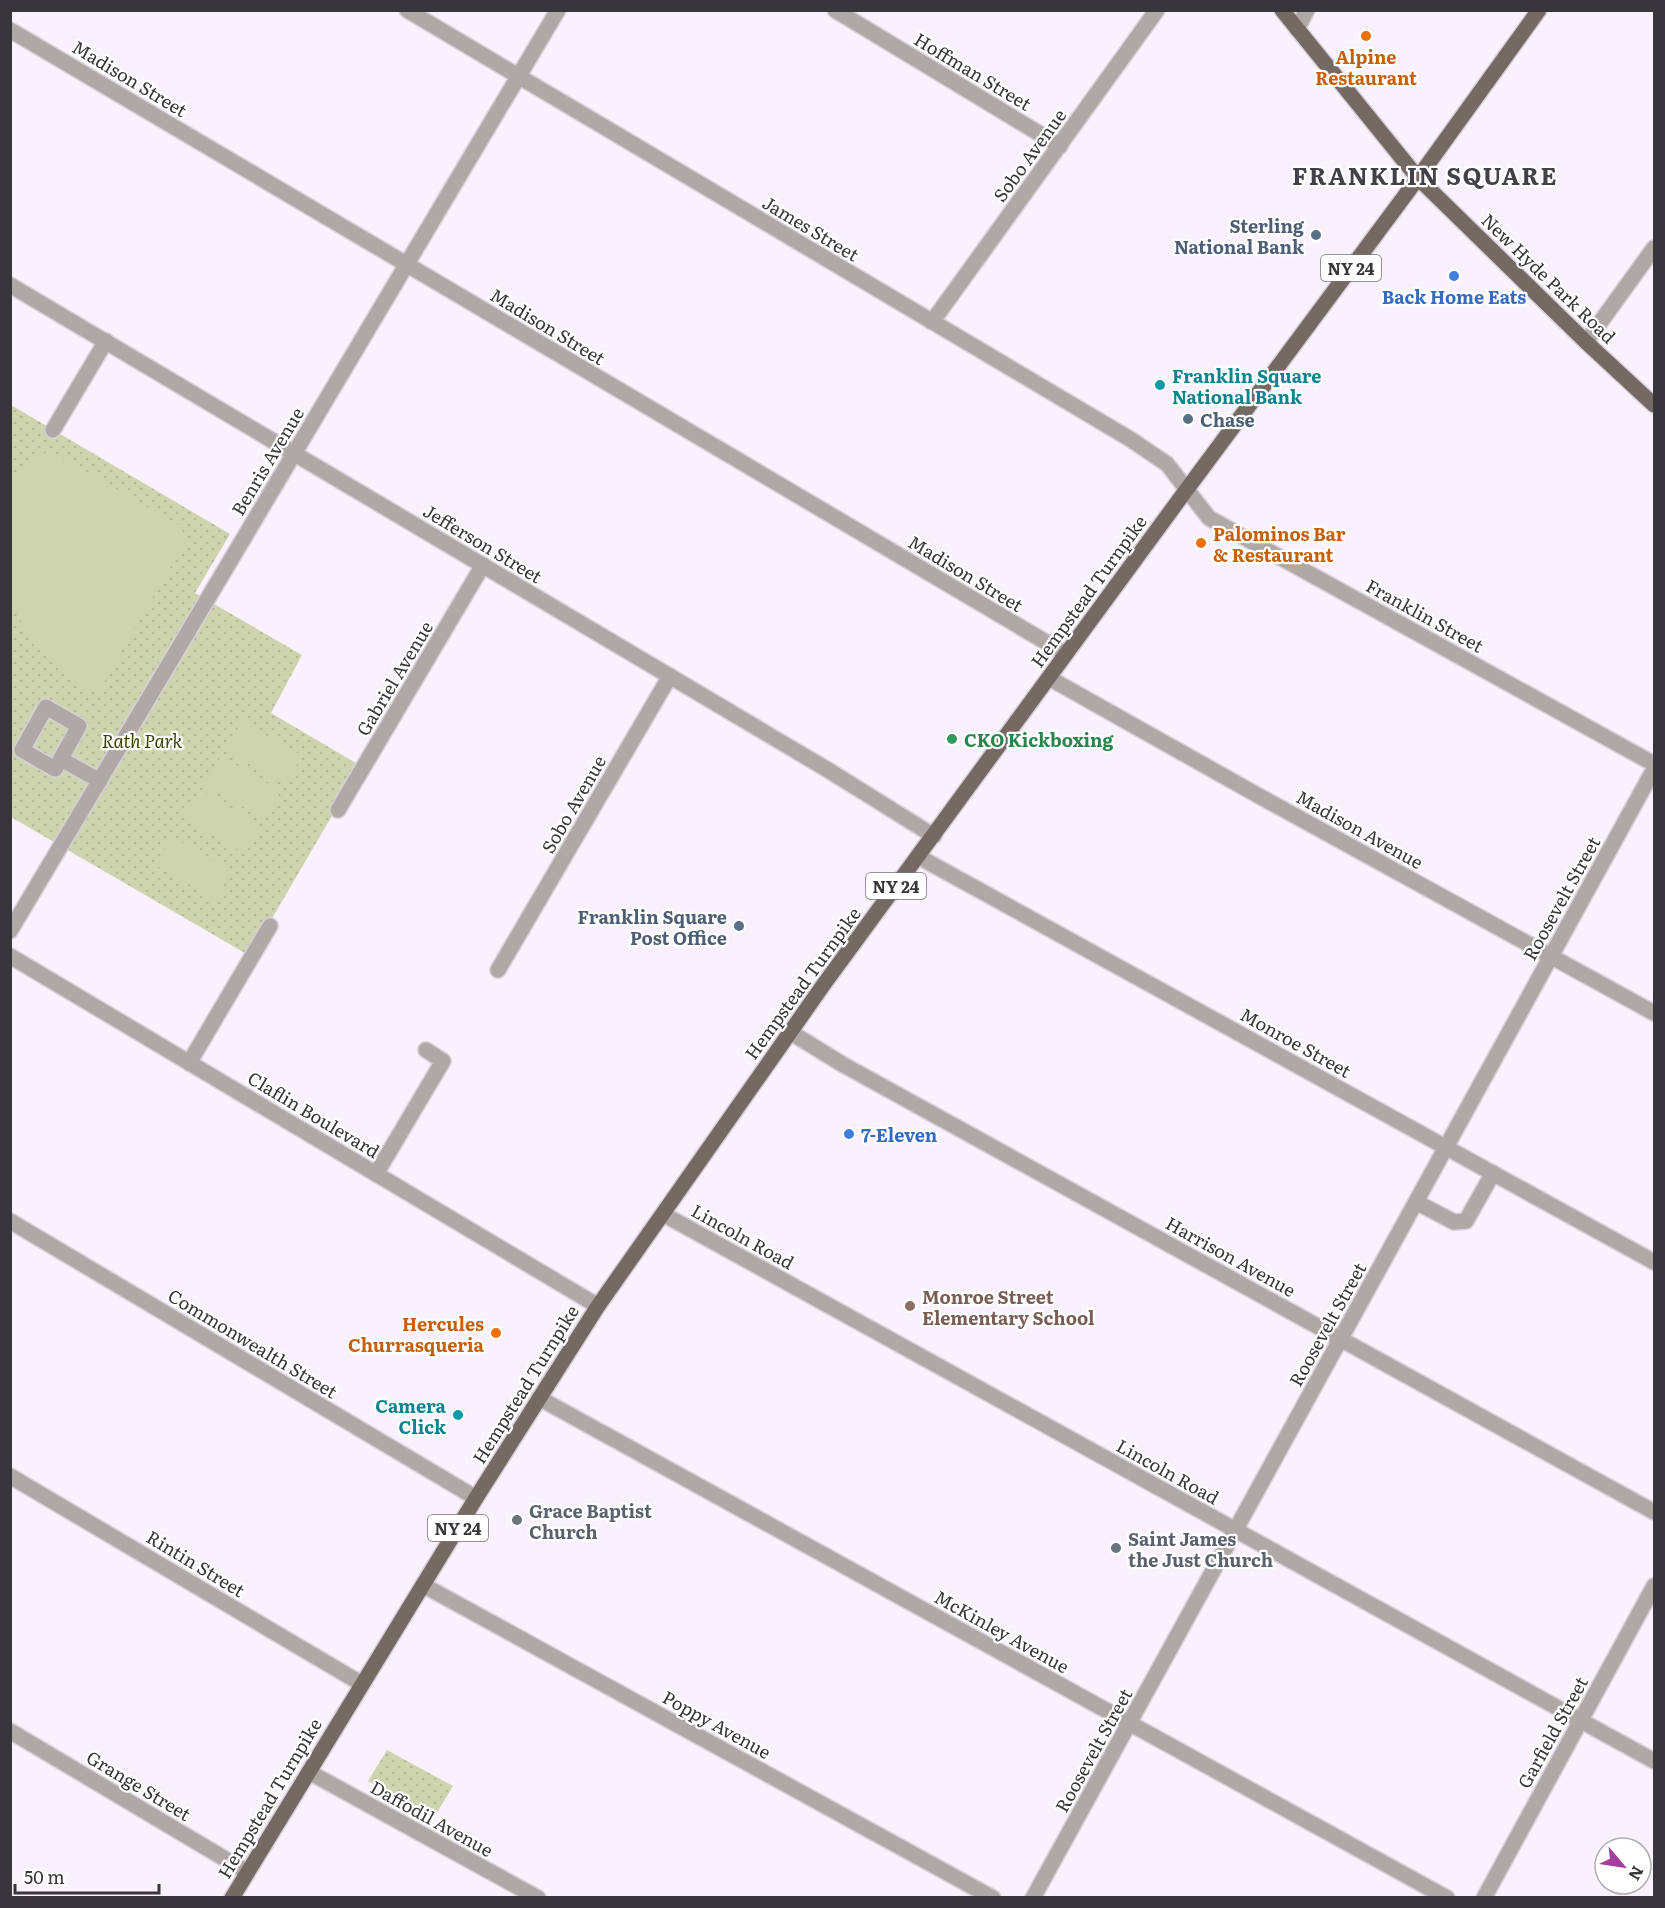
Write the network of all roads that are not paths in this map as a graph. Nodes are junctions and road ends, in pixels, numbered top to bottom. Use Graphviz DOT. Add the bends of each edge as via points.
graph roads {
  1 [pos="407,10"];
  2 [pos="558,10"];
  3 [pos="835,10"];
  4 [pos="1157,10"];
  5 [pos="1281,10"];
  6 [pos="1307,10"];
  7 [pos="1539,10"];
  8 [pos="1297,29"];
  9 [pos="10,30"];
  10 [pos="518,76"];
  11 [pos="1060,146"];
  12 [pos="1418,178"];
  13 [pos="1654,248"];
  14 [pos="406,266"];
  15 [pos="10,285"];
  16 [pos="932,322"];
  17 [pos="106,341"];
  18 [pos="1586,342"];
  19 [pos="1654,405"];
  20 [pos="54,430"];
  21 [pos="294,453"];
  22 [pos="1187,489"];
  23 [pos="483,565"];
  24 [pos="1066,654"];
  25 [pos="670,676"];
  26 [pos="1049,678"];
  27 [pos="61,759"];
  28 [pos="1654,764"];
  29 [pos="1654,769"];
  30 [pos="100,781"];
  31 [pos="339,810"];
  32 [pos="934,836"];
  33 [pos="919,857"];
  34 [pos="270,926"];
  35 [pos="10,931"];
  36 [pos="10,956"];
  37 [pos="1552,956"];
  38 [pos="498,970"];
  39 [pos="1654,1012"];
  40 [pos="790,1032"];
  41 [pos="426,1050"];
  42 [pos="189,1063"];
  43 [pos="1446,1147"];
  44 [pos="1493,1173"];
  45 [pos="376,1174"];
  46 [pos="1416,1202"];
  47 [pos="663,1214"];
  48 [pos="10,1221"];
  49 [pos="1654,1262"];
  50 [pos="598,1306"];
  51 [pos="1341,1340"];
  52 [pos="540,1398"];
  53 [pos="10,1476"];
  54 [pos="476,1498"];
  55 [pos="1654,1512"];
  56 [pos="1236,1530"];
  57 [pos="423,1585"];
  58 [pos="1654,1586"];
  59 [pos="362,1684"];
  60 [pos="1581,1720"];
  61 [pos="1129,1724"];
  62 [pos="10,1731"];
  63 [pos="1654,1761"];
  64 [pos="309,1772"];
  65 [pos="247,1872"];
  66 [pos="231,1898"];
  67 [pos="538,1898"];
  68 [pos="993,1898"];
  69 [pos="1033,1898"];
  70 [pos="1447,1898"];
  71 [pos="1484,1898"];
  1 -- 10 [label="street, James Street"];
  2 -- 10 [label="street, Benris Avenue"];
  3 -- 11 [label="street, Hoffman Street"];
  4 -- 11 [label="street, Sobo Avenue"];
  5 -- 8 [label="main road, New Hyde Park Road"];
  6 -- 8 [label="street"];
  7 -- 12 [label="main road, Hempstead Turnpike / NY 24"];
  8 -- 12 [label="main road, New Hyde Park Road"];
  9 -- 14 [label="street, Madison Street"];
  10 -- 14 [label="street, Benris Avenue"];
  10 -- 16 [label="street, James Street"];
  11 -- 16 [label="street, Sobo Avenue"];
  12 -- 18 [label="main road, New Hyde Park Road"];
  12 -- 22 [label="main road, Hempstead Turnpike / NY 24"];
  13 -- 18 [label="street"];
  14 -- 21 [label="street, Benris Avenue"];
  14 -- 24 [label="street, Madison Street"];
  15 -- 17 [label="street, Jefferson Street"];
  16 -- 22 [label="street, James Street" via="1167,464"];
  17 -- 20 [label="street"];
  17 -- 21 [label="street, Jefferson Street"];
  18 -- 19 [label="main road, New Hyde Park Road"];
  21 -- 23 [label="street, Jefferson Street"];
  21 -- 30 [label="street, Benris Avenue"];
  22 -- 24 [label="main road, Hempstead Turnpike / NY 24"];
  22 -- 28 [label="street, Franklin Street" via="1209,518"];
  23 -- 25 [label="street, Jefferson Street"];
  23 -- 31 [label="street, Gabriel Avenue"];
  24 -- 26 [label="main road, Hempstead Turnpike / NY 24"];
  25 -- 32 [label="street, Jefferson Street"];
  25 -- 38 [label="street, Sobo Avenue"];
  26 -- 32 [label="main road, Hempstead Turnpike / NY 24"];
  26 -- 37 [label="street, Madison Avenue"];
  27 -- 30 [label="street"];
  29 -- 37 [label="street, Roosevelt Street"];
  30 -- 35 [label="street, Benris Avenue"];
  32 -- 33 [label="main road, Hempstead Turnpike / NY 24"];
  33 -- 40 [label="main road, Hempstead Turnpike / NY 24"];
  33 -- 43 [label="street, Monroe Street"];
  34 -- 42 [label="street"];
  36 -- 42 [label="street, Claflin Boulevard"];
  37 -- 39 [label="street, Madison Avenue"];
  37 -- 43 [label="street, Roosevelt Street"];
  40 -- 47 [label="main road, Hempstead Turnpike / NY 24"];
  40 -- 51 [label="street, Harrison Avenue" via="850,1069"];
  41 -- 45 [label="street" via="443,1061"];
  42 -- 45 [label="street, Claflin Boulevard"];
  43 -- 44 [label="street, Monroe Street"];
  43 -- 46 [label="street, Roosevelt Street"];
  44 -- 46 [label="street" via="1466,1221 1454,1222"];
  44 -- 49 [label="street, Monroe Street"];
  45 -- 50 [label="street, Claflin Boulevard"];
  46 -- 51 [label="street, Roosevelt Street"];
  47 -- 50 [label="main road, Hempstead Turnpike / NY 24"];
  47 -- 56 [label="street, Lincoln Road"];
  48 -- 54 [label="street, Commonwealth Street"];
  50 -- 52 [label="main road, Hempstead Turnpike / NY 24"];
  51 -- 55 [label="street, Harrison Avenue"];
  51 -- 56 [label="street, Roosevelt Street"];
  52 -- 54 [label="main road, Hempstead Turnpike / NY 24"];
  52 -- 61 [label="street, McKinley Avenue"];
  53 -- 59 [label="street, Rintin Street"];
  54 -- 57 [label="main road, Hempstead Turnpike / NY 24"];
  56 -- 60 [label="street, Lincoln Road"];
  56 -- 61 [label="street, Roosevelt Street"];
  57 -- 59 [label="main road, Hempstead Turnpike / NY 24"];
  57 -- 68 [label="street, Poppy Avenue"];
  58 -- 60 [label="street, Garfield Street"];
  59 -- 64 [label="main road, Hempstead Turnpike / NY 24"];
  60 -- 63 [label="street, Lincoln Road"];
  60 -- 71 [label="street, Garfield Street"];
  61 -- 69 [label="street, Roosevelt Street"];
  61 -- 70 [label="street, McKinley Avenue"];
  62 -- 65 [label="street, Grange Street"];
  64 -- 65 [label="main road, Hempstead Turnpike / NY 24"];
  64 -- 67 [label="street, Daffodil Avenue"];
  65 -- 66 [label="main road, Hempstead Turnpike / NY 24"];
}
